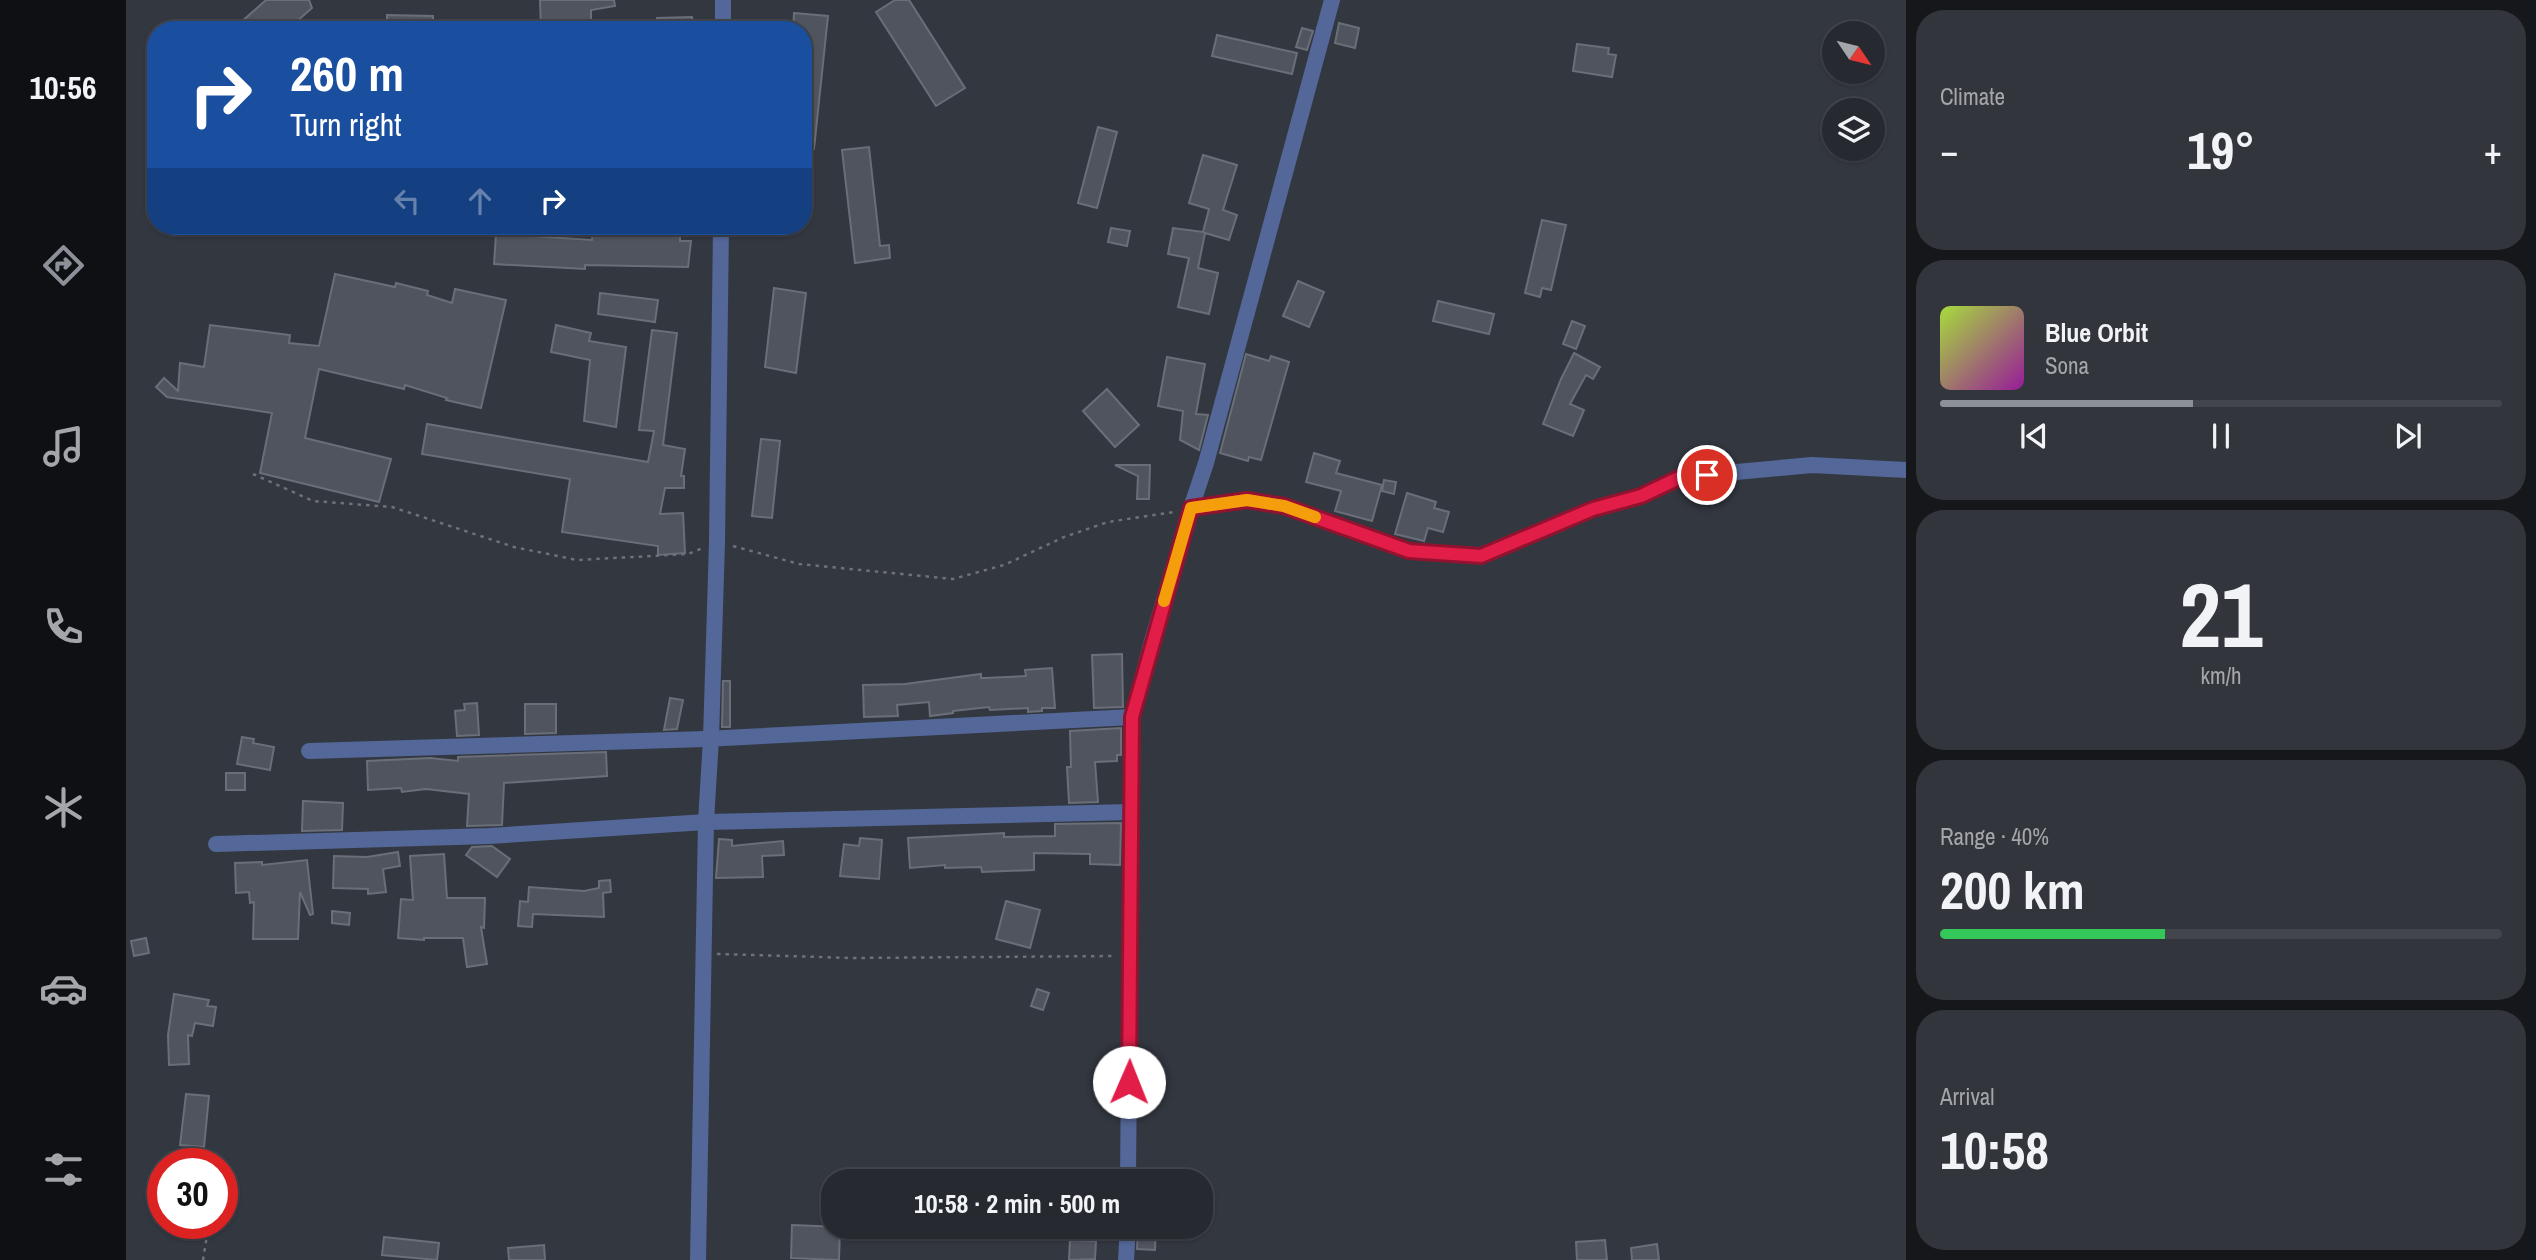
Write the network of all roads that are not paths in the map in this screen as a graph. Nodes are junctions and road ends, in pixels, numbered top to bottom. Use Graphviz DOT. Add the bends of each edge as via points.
graph roads {
  1 [pos="723,0"];
  2 [pos="1332,0"];
  3 [pos="723,21"];
  4 [pos="720,235"];
  5 [pos="1906,470"];
  6 [pos="1191,508"];
  7 [pos="1132,717"];
  8 [pos="711,738"];
  9 [pos="309,751"];
  10 [pos="1131,812"];
  11 [pos="706,822"];
  12 [pos="216,844"];
  13 [pos="1128,1169"];
  14 [pos="1127,1239"];
  15 [pos="698,1260"];
  16 [pos="1126,1260"];
  1 -- 3 [label="street"];
  2 -- 6 [label="street"];
  4 -- 8 [label="street"];
  5 -- 6 [label="street" via="1812,465 1681,477 1481,556 1409,551 1284,506 1247,500"];
  6 -- 7 [label="street"];
  7 -- 8 [label="street"];
  7 -- 10 [label="street"];
  8 -- 9 [label="street"];
  8 -- 11 [label="street"];
  10 -- 11 [label="street"];
  10 -- 13 [label="street"];
  11 -- 12 [label="street" via="489,836"];
  11 -- 15 [label="street"];
  14 -- 16 [label="street"];
}
